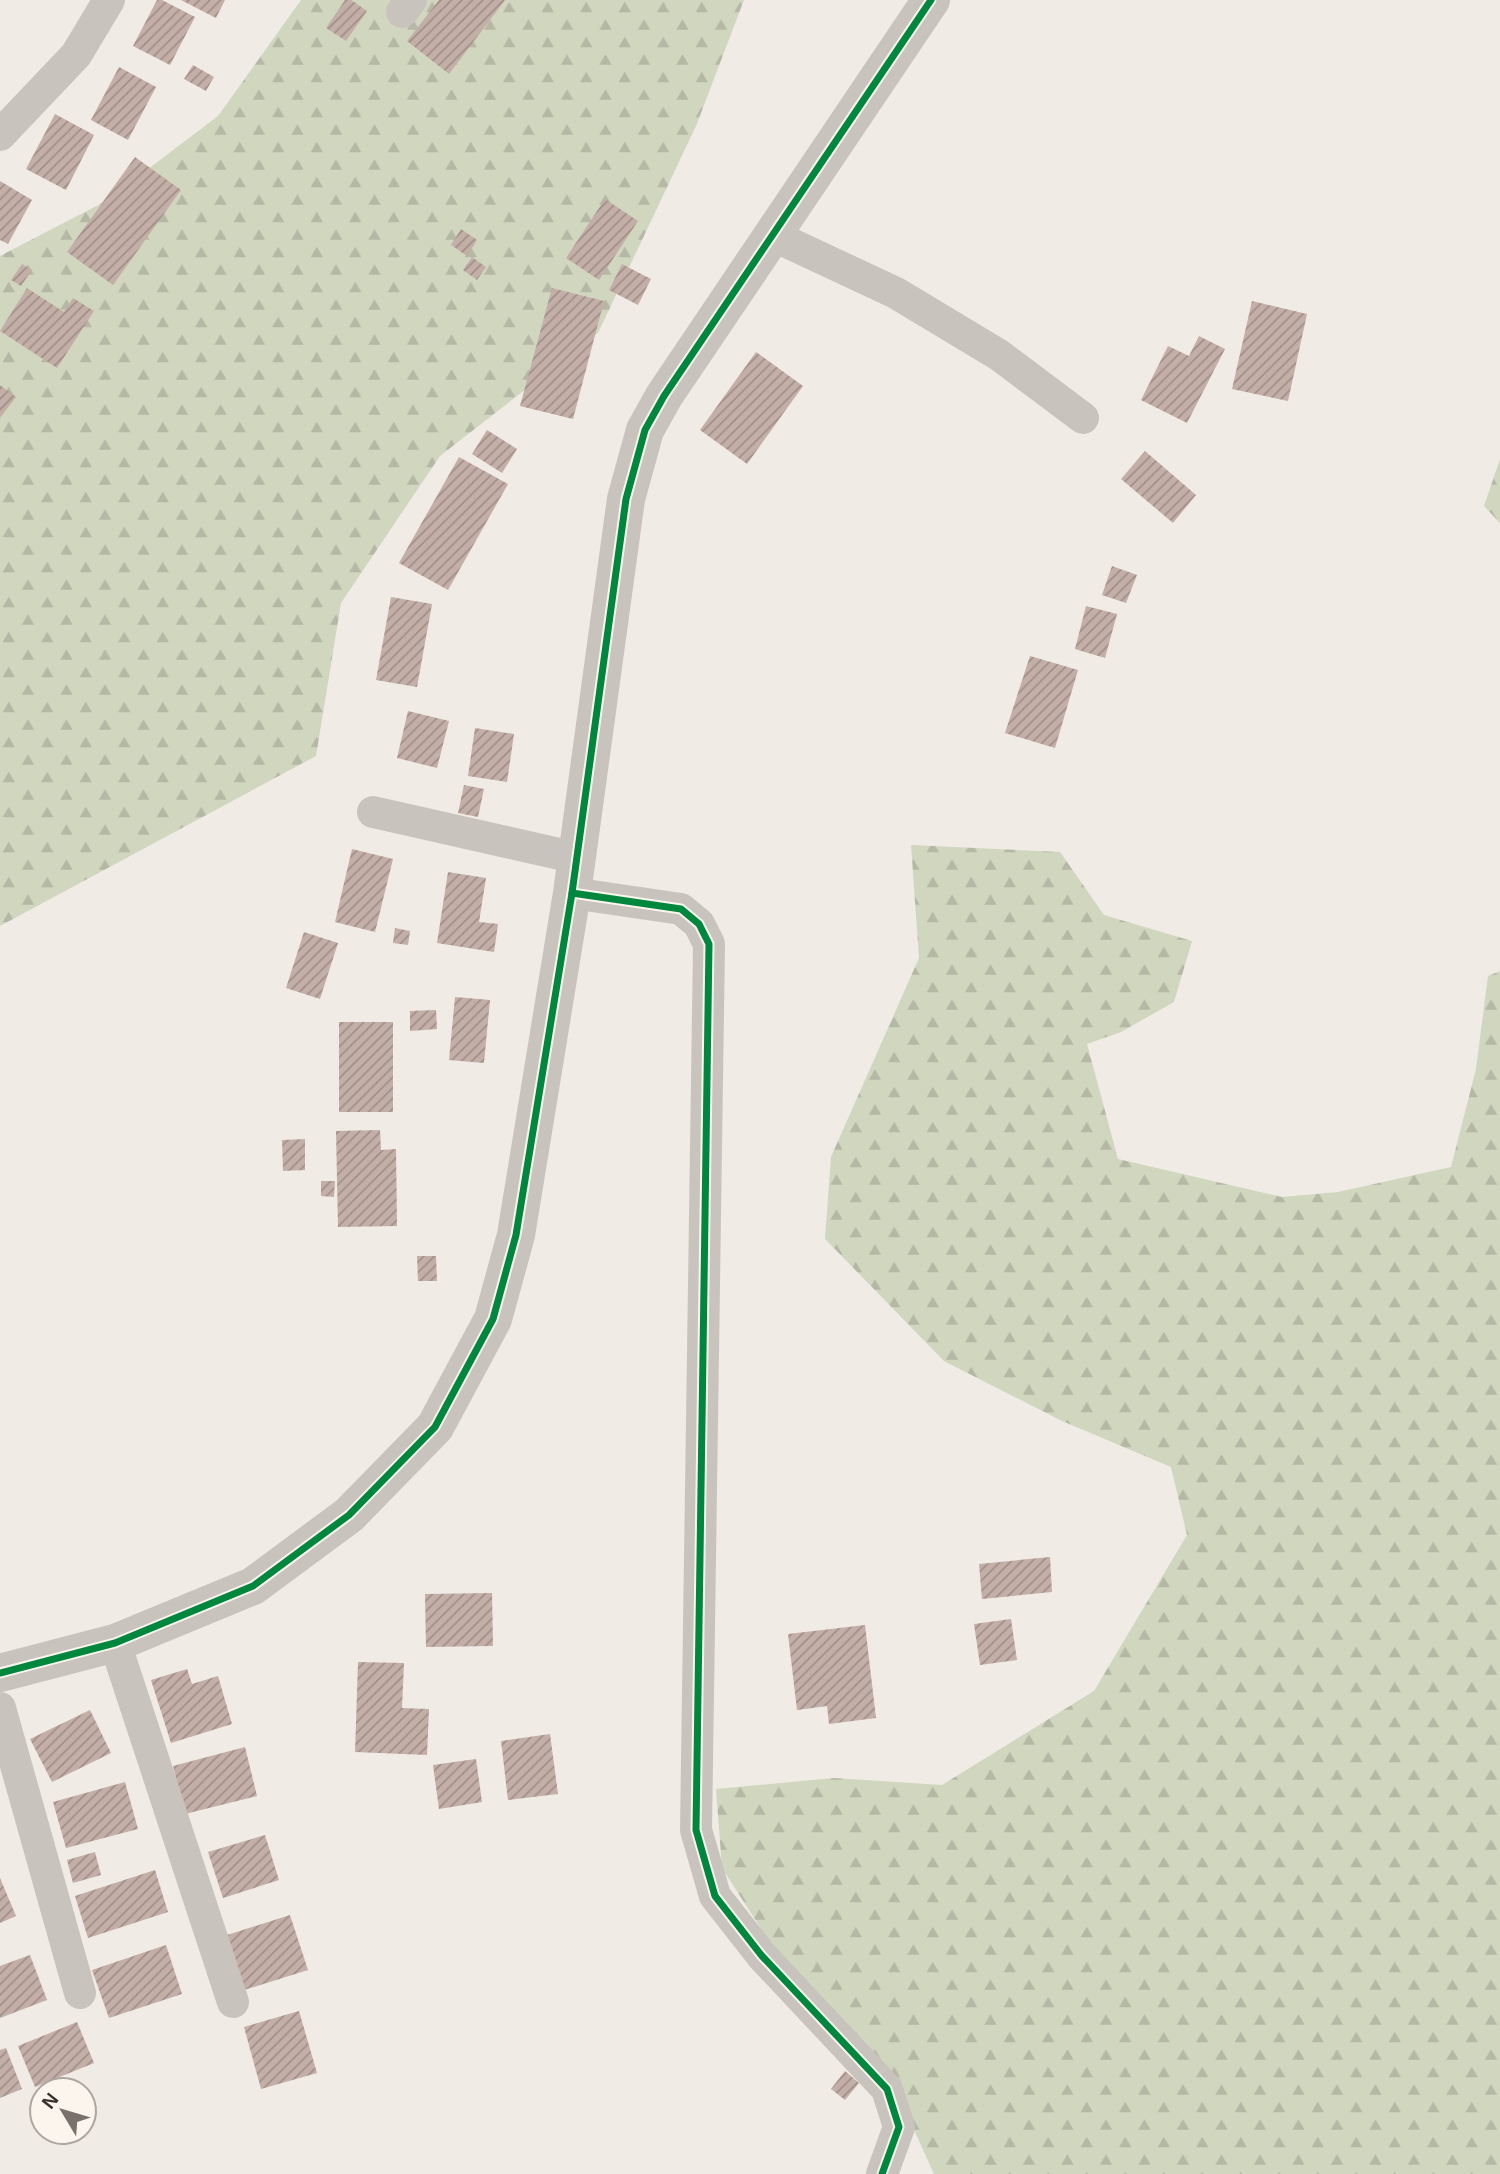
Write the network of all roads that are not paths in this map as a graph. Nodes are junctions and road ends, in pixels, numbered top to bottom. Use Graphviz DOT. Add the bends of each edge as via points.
graph roads {
  1 [pos="109,0"];
  2 [pos="931,0"];
  3 [pos="0,135"];
  4 [pos="772,235"];
  5 [pos="1083,418"];
  6 [pos="373,812"];
  7 [pos="575,875"];
  8 [pos="115,1643"];
  9 [pos="0,1673"];
  10 [pos="0,1708"];
  11 [pos="80,1993"];
  12 [pos="233,2002"];
  13 [pos="882,2174"];
  1 -- 3 [label="street" via="76,55"];
  2 -- 4 [label="street"];
  4 -- 5 [label="street" via="896,293 999,355"];
  4 -- 7 [label="street" via="645,430 625,499"];
  6 -- 7 [label="street"];
  7 -- 8 [label="street" via="516,1235 493,1319 435,1427 349,1516 253,1586"];
  7 -- 13 [label="street" via="681,909 699,924 709,944 696,1830 715,1896 762,1956 887,2090 899,2127"];
  8 -- 9 [label="street"];
  8 -- 12 [label="street"];
  10 -- 11 [label="street"];
}
